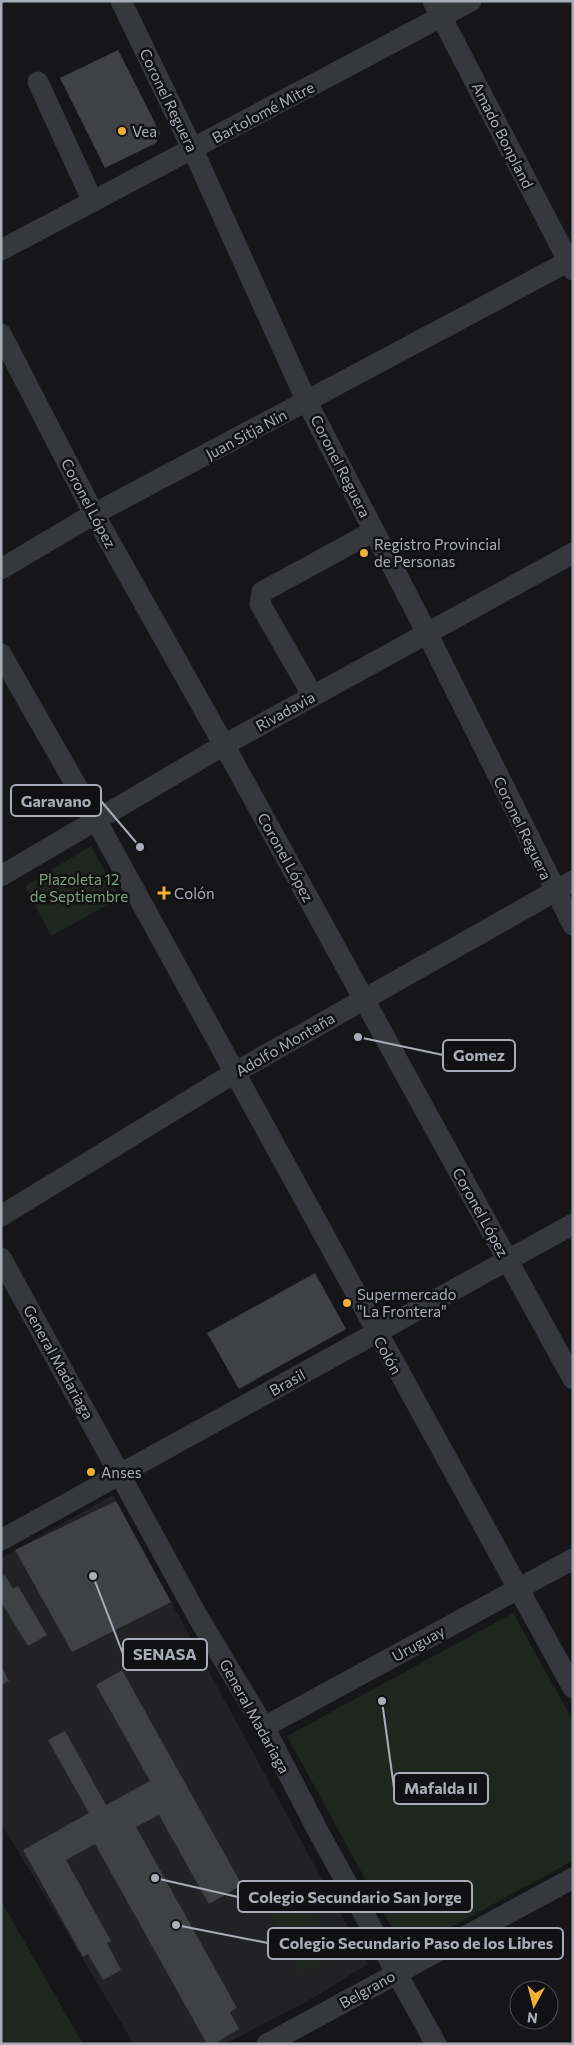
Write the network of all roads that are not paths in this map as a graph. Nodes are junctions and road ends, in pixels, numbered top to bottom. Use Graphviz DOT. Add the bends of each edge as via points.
graph roads {
  1 [pos="121,1"];
  2 [pos="471,1"];
  3 [pos="437,9"];
  4 [pos="38,82"];
  5 [pos="193,150"];
  6 [pos="93,202"];
  7 [pos="1,250"];
  8 [pos="571,263"];
  9 [pos="1,334"];
  10 [pos="308,402"];
  11 [pos="94,514"];
  12 [pos="374,531"];
  13 [pos="573,553"];
  14 [pos="1,569"];
  15 [pos="427,633"];
  16 [pos="1,654"];
  17 [pos="313,696"];
  18 [pos="224,745"];
  19 [pos="96,820"];
  20 [pos="1,876"];
  21 [pos="573,880"];
  22 [pos="554,891"];
  23 [pos="573,925"];
  24 [pos="364,999"];
  25 [pos="234,1073"];
  26 [pos="1,1216"];
  27 [pos="573,1224"];
  28 [pos="1,1258"];
  29 [pos="507,1260"];
  30 [pos="376,1333"];
  31 [pos="573,1379"];
  32 [pos="120,1473"];
  33 [pos="1,1540"];
  34 [pos="573,1559"];
  35 [pos="518,1588"];
  36 [pos="573,1688"];
  37 [pos="264,1727"];
  38 [pos="573,1878"];
  39 [pos="395,1973"];
  40 [pos="267,2044"];
  41 [pos="436,2044"];
  1 -- 5 [label="street, Coronel Reguera"];
  2 -- 3 [label="street, Bartolomé Mitre"];
  3 -- 5 [label="street, Bartolomé Mitre"];
  3 -- 8 [label="street, Amado Bonpland"];
  4 -- 6 [label="street"];
  5 -- 6 [label="street, Bartolomé Mitre"];
  5 -- 10 [label="street, Coronel Reguera"];
  6 -- 7 [label="street, Bartolomé Mitre"];
  8 -- 10 [label="street, Juan Sitja Nin"];
  9 -- 11 [label="street, Coronel López"];
  10 -- 11 [label="street, Juan Sitja Nin"];
  10 -- 12 [label="street, Coronel Reguera"];
  11 -- 14 [label="street, Juan Sitja Nin"];
  11 -- 18 [label="street, Coronel López"];
  12 -- 15 [label="street, Coronel Reguera"];
  12 -- 17 [label="street" via="262,592 260,604"];
  13 -- 15 [label="street, Rivadavia"];
  15 -- 17 [label="street, Rivadavia"];
  15 -- 22 [label="street, Coronel Reguera"];
  16 -- 19 [label="street, Colón"];
  17 -- 18 [label="street, Rivadavia"];
  18 -- 19 [label="street, Rivadavia"];
  18 -- 24 [label="street, Coronel López"];
  19 -- 20 [label="street, Rivadavia"];
  19 -- 25 [label="street, Colón"];
  21 -- 22 [label="street, Adolfo Montaña"];
  22 -- 23 [label="street, Coronel Reguera"];
  22 -- 24 [label="street, Adolfo Montaña"];
  24 -- 25 [label="street, Adolfo Montaña"];
  24 -- 29 [label="street, Coronel López"];
  25 -- 26 [label="street, Adolfo Montaña"];
  25 -- 30 [label="street, Colón"];
  27 -- 29 [label="street, Brasil"];
  28 -- 32 [label="street, General Madariaga"];
  29 -- 30 [label="street, Brasil"];
  29 -- 31 [label="street, Coronel López"];
  30 -- 32 [label="street, Brasil"];
  30 -- 35 [label="street, Colón"];
  32 -- 33 [label="street, Brasil"];
  32 -- 37 [label="street, General Madariaga" via="198,1617"];
  34 -- 35 [label="street, Uruguay"];
  35 -- 36 [label="street, Colón"];
  35 -- 37 [label="street, Uruguay"];
  37 -- 39 [label="street, General Madariaga"];
  38 -- 39 [label="street, Belgrano"];
  39 -- 40 [label="street, Belgrano"];
  39 -- 41 [label="street, General Madariaga"];
}
